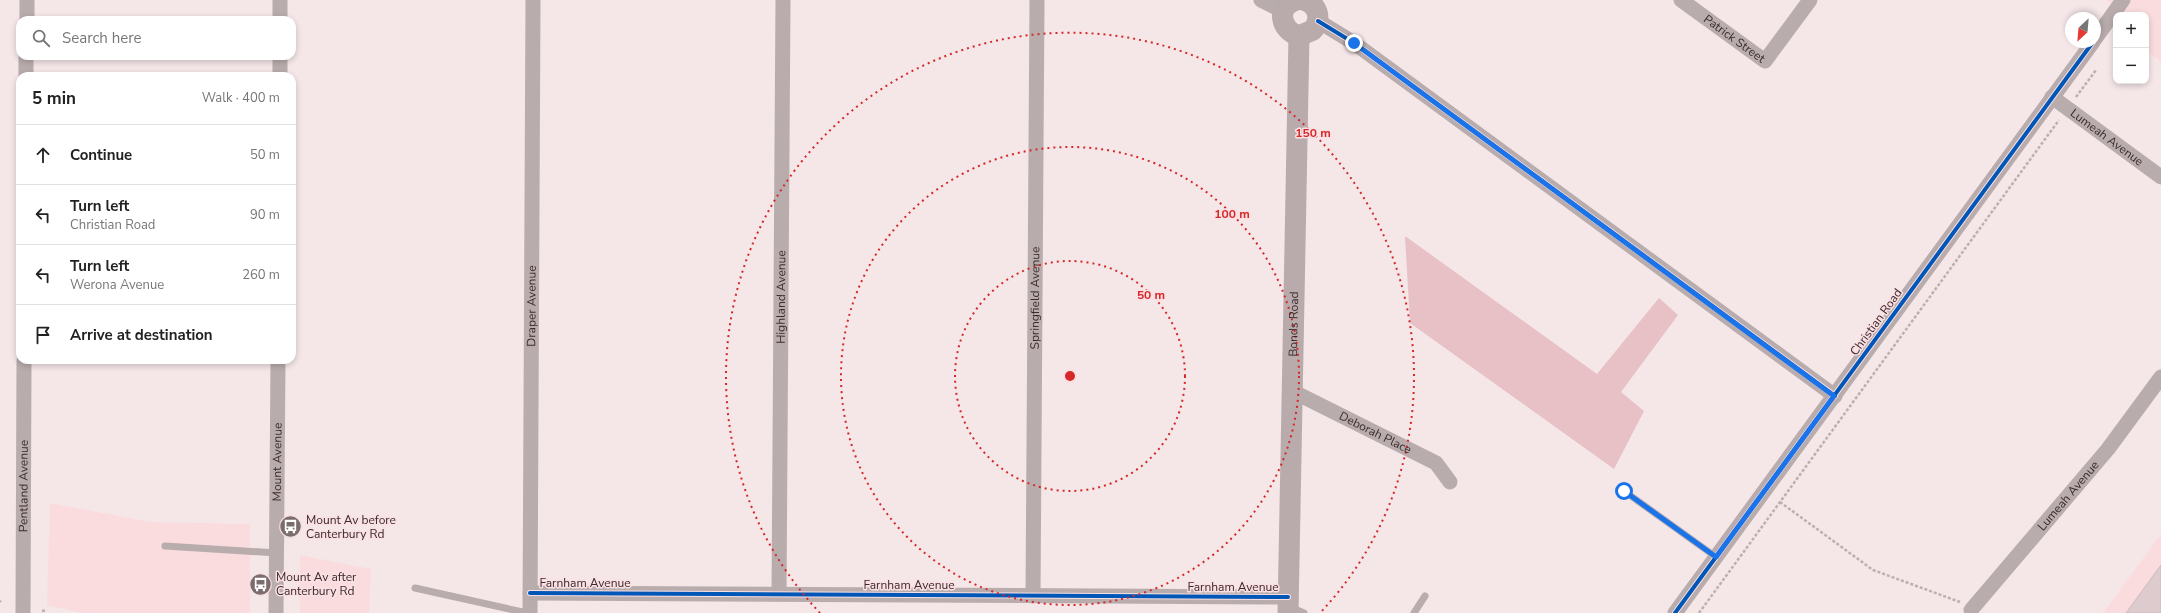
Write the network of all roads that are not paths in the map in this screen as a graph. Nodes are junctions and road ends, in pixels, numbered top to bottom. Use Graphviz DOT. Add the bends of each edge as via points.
graph roads {
  1 [pos="27,0"];
  2 [pos="280,0"];
  3 [pos="533,0"];
  4 [pos="783,0"];
  5 [pos="1037,0"];
  6 [pos="1261,0"];
  7 [pos="1304,0"];
  8 [pos="1681,0"];
  9 [pos="1810,0"];
  10 [pos="2123,0"];
  11 [pos="1290,6"];
  12 [pos="26,16"];
  13 [pos="280,16"];
  14 [pos="1318,21"];
  15 [pos="2101,31"];
  16 [pos="1299,36"];
  17 [pos="2089,48"];
  18 [pos="26,60"];
  19 [pos="280,60"];
  20 [pos="26,72"];
  21 [pos="280,72"];
  22 [pos="2052,97"];
  23 [pos="2161,177"];
  24 [pos="24,364"];
  25 [pos="278,364"];
  26 [pos="2161,378"];
  27 [pos="1294,392"];
  28 [pos="1834,396"];
  29 [pos="1450,482"];
  30 [pos="1624,491"];
  31 [pos="165,546"];
  32 [pos="277,553"];
  33 [pos="1716,557"];
  34 [pos="415,588"];
  35 [pos="530,593"];
  36 [pos="780,594"];
  37 [pos="1033,596"];
  38 [pos="1425,596"];
  39 [pos="1292,607"];
  40 [pos="1971,610"];
  41 [pos="23,613"];
  42 [pos="276,613"];
  43 [pos="529,613"];
  44 [pos="1414,613"];
  45 [pos="1674,613"];
  1 -- 12 [label="street"];
  2 -- 13 [label="street"];
  3 -- 35 [label="street, Draper Avenue"];
  4 -- 36 [label="street, Highland Avenue"];
  5 -- 37 [label="street, Springfield Avenue"];
  6 -- 11 [label="street"];
  7 -- 14 [label="main road" via="1317,10"];
  8 -- 9 [label="street, Patrick Street" via="1765,61"];
  10 -- 15 [label="street"];
  11 -- 16 [label="main road" via="1282,22 1289,32"];
  14 -- 16 [label="main road" via="1313,30"];
  14 -- 28 [label="street" via="1354,43"];
  16 -- 27 [label="main road, Bonds Road"];
  17 -- 22 [label="street, Christian Road"];
  18 -- 20 [label="street"];
  19 -- 21 [label="street"];
  22 -- 23 [label="street, Lumeah Avenue"];
  22 -- 28 [label="street, Christian Road"];
  24 -- 41 [label="street, Pentland Avenue"];
  25 -- 32 [label="street, Mount Avenue"];
  26 -- 40 [label="street, Lumeah Avenue" via="2108,449"];
  27 -- 29 [label="street, Deborah Place" via="1436,463"];
  27 -- 39 [label="main road, Bonds Road"];
  28 -- 33 [label="street, Christian Road"];
  30 -- 33 [label="lane"];
  31 -- 32 [label="lane"];
  32 -- 42 [label="street, Mount Avenue"];
  33 -- 45 [label="street, Christian Road"];
  34 -- 43 [label="lane"];
  35 -- 36 [label="street, Farnham Avenue"];
  35 -- 43 [label="street, Draper Avenue"];
  36 -- 37 [label="street, Farnham Avenue"];
  37 -- 39 [label="street, Farnham Avenue"];
  38 -- 44 [label="lane"];
}
